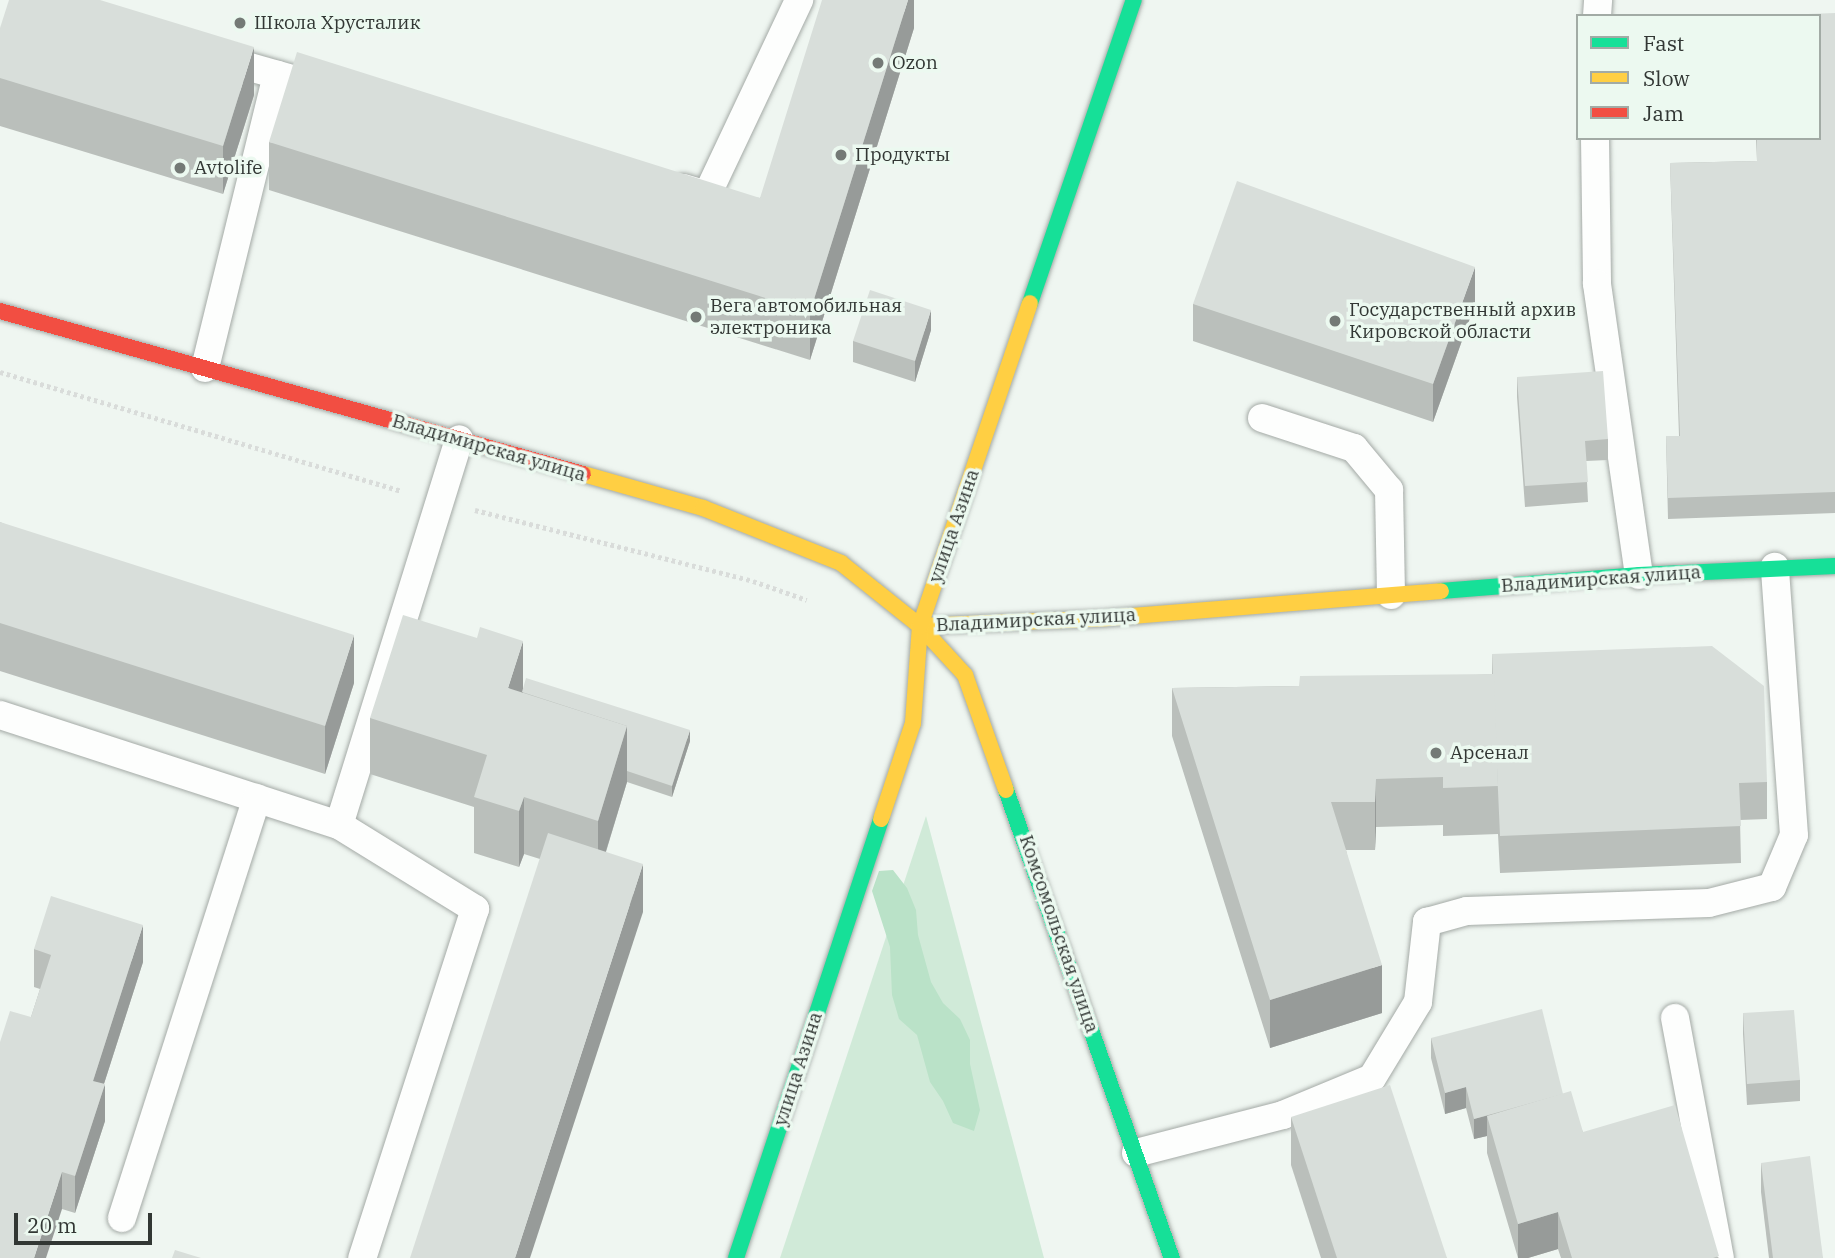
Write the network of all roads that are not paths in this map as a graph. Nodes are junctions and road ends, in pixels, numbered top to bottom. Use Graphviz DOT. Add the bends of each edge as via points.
graph roads {
  1 [pos="799,0"];
  2 [pos="1134,0"];
  3 [pos="197,52"];
  4 [pos="277,75"];
  5 [pos="344,94"];
  6 [pos="1595,140"];
  7 [pos="654,180"];
  8 [pos="0,311"];
  9 [pos="205,368"];
  10 [pos="1262,418"];
  11 [pos="459,439"];
  12 [pos="1835,566"];
  13 [pos="1775,567"];
  14 [pos="1639,575"];
  15 [pos="1391,595"];
  16 [pos="920,626"];
  17 [pos="0,715"];
  18 [pos="257,798"];
  19 [pos="339,825"];
  20 [pos="1675,1018"];
  21 [pos="1136,1153"];
  22 [pos="122,1218"];
  23 [pos="362,1258"];
  24 [pos="736,1258"];
  25 [pos="1172,1258"];
  26 [pos="1720,1258"];
  1 -- 7 [label="lane" via="707,195"];
  2 -- 16 [label="street, улица Азина"];
  3 -- 4 [label="lane"];
  4 -- 5 [label="lane"];
  4 -- 9 [label="lane"];
  6 -- 14 [label="lane" via="1597,284"];
  8 -- 9 [label="street, Владимирская улица"];
  9 -- 11 [label="street, Владимирская улица"];
  10 -- 15 [label="lane" via="1353,448 1389,490"];
  11 -- 16 [label="street, Владимирская улица" via="703,508 841,563"];
  11 -- 19 [label="lane"];
  12 -- 13 [label="street, Владимирская улица"];
  13 -- 14 [label="street, Владимирская улица"];
  13 -- 21 [label="lane" via="1794,835 1772,887 1709,903 1467,911 1427,922 1418,1002 1372,1078 1283,1115"];
  14 -- 15 [label="street, Владимирская улица"];
  15 -- 16 [label="street, Владимирская улица" via="1107,618"];
  16 -- 21 [label="street, Комсомольская улица" via="965,675"];
  16 -- 24 [label="street, улица Азина" via="913,723"];
  17 -- 18 [label="lane"];
  18 -- 19 [label="lane"];
  18 -- 22 [label="lane"];
  19 -- 23 [label="lane" via="475,909"];
  20 -- 26 [label="lane"];
  21 -- 25 [label="street, Комсомольская улица"];
}
